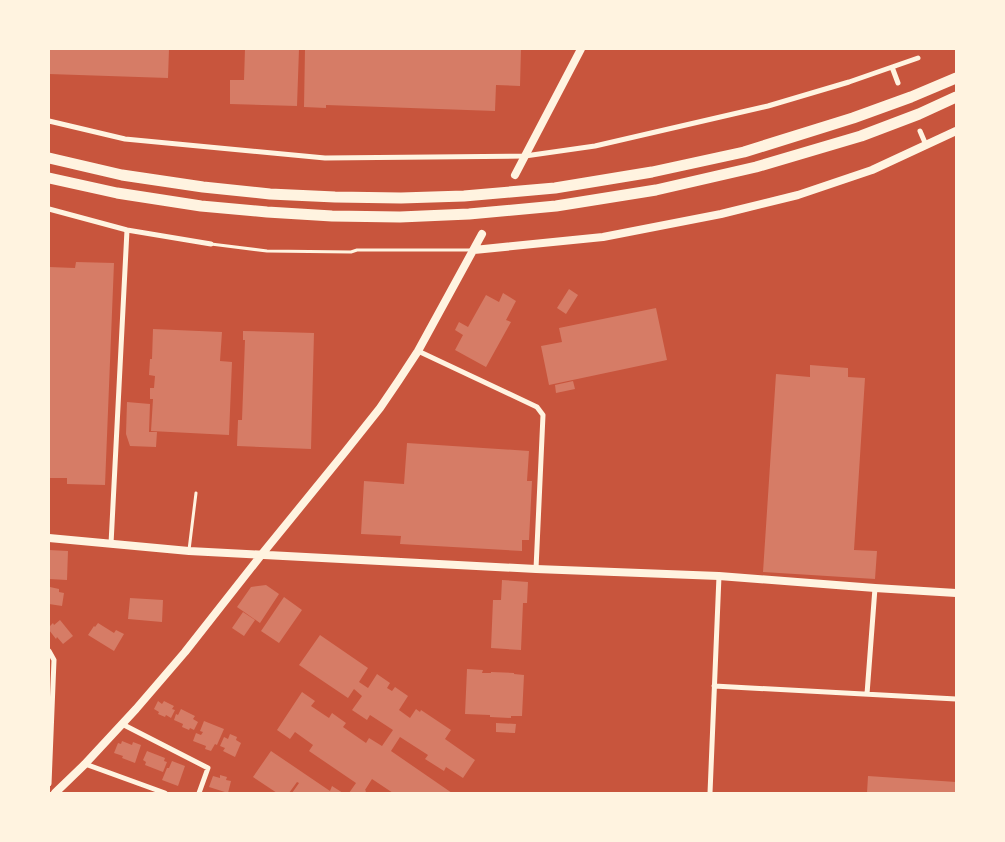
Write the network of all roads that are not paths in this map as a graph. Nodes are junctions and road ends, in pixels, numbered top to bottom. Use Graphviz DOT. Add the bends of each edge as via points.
graph roads {
  1 [pos="581,49"];
  2 [pos="918,58"];
  3 [pos="892,67"];
  4 [pos="956,78"];
  5 [pos="898,83"];
  6 [pos="956,97"];
  7 [pos="49,121"];
  8 [pos="920,131"];
  9 [pos="956,131"];
  10 [pos="926,145"];
  11 [pos="525,156"];
  12 [pos="49,158"];
  13 [pos="515,174"];
  14 [pos="49,178"];
  15 [pos="49,209"];
  16 [pos="127,230"];
  17 [pos="482,234"];
  18 [pos="211,244"];
  19 [pos="474,250"];
  20 [pos="418,350"];
  21 [pos="196,493"];
  22 [pos="49,538"];
  23 [pos="111,544"];
  24 [pos="189,551"];
  25 [pos="262,554"];
  26 [pos="536,569"];
  27 [pos="719,576"];
  28 [pos="875,588"];
  29 [pos="956,593"];
  30 [pos="49,651"];
  31 [pos="714,686"];
  32 [pos="867,694"];
  33 [pos="956,699"];
  34 [pos="122,724"];
  35 [pos="85,764"];
  36 [pos="49,784"];
  37 [pos="55,793"];
  38 [pos="165,793"];
  39 [pos="199,793"];
  40 [pos="710,793"];
  1 -- 11 [label="street"];
  2 -- 3 [label="street"];
  3 -- 5 [label="street"];
  3 -- 11 [label="street" via="768,106 595,146"];
  4 -- 12 [label="highway" via="853,118 744,152 555,188 401,198 270,194 122,175"];
  6 -- 14 [label="highway" via="861,136 756,167 656,190 556,206 469,214 332,216 267,212 117,193"];
  7 -- 11 [label="street" via="125,140 325,158"];
  8 -- 10 [label="street"];
  9 -- 10 [label="street"];
  10 -- 19 [label="street" via="863,173 798,195 720,214 603,237"];
  11 -- 13 [label="street"];
  15 -- 16 [label="street"];
  16 -- 18 [label="street"];
  16 -- 23 [label="street"];
  17 -- 19 [label="street"];
  18 -- 19 [label="lane" via="267,251"];
  19 -- 20 [label="street"];
  20 -- 25 [label="street" via="380,408"];
  20 -- 26 [label="street" via="537,407 543,415"];
  21 -- 24 [label="lane"];
  22 -- 23 [label="street"];
  23 -- 24 [label="street"];
  24 -- 25 [label="street"];
  25 -- 26 [label="street"];
  25 -- 34 [label="street" via="185,652"];
  26 -- 27 [label="street"];
  27 -- 28 [label="street"];
  27 -- 31 [label="street"];
  28 -- 29 [label="street"];
  28 -- 32 [label="street"];
  30 -- 36 [label="street" via="54,660"];
  31 -- 32 [label="street"];
  31 -- 40 [label="street"];
  32 -- 33 [label="street"];
  34 -- 35 [label="street"];
  34 -- 39 [label="street" via="208,768"];
  35 -- 37 [label="street"];
  35 -- 38 [label="street"];
}
